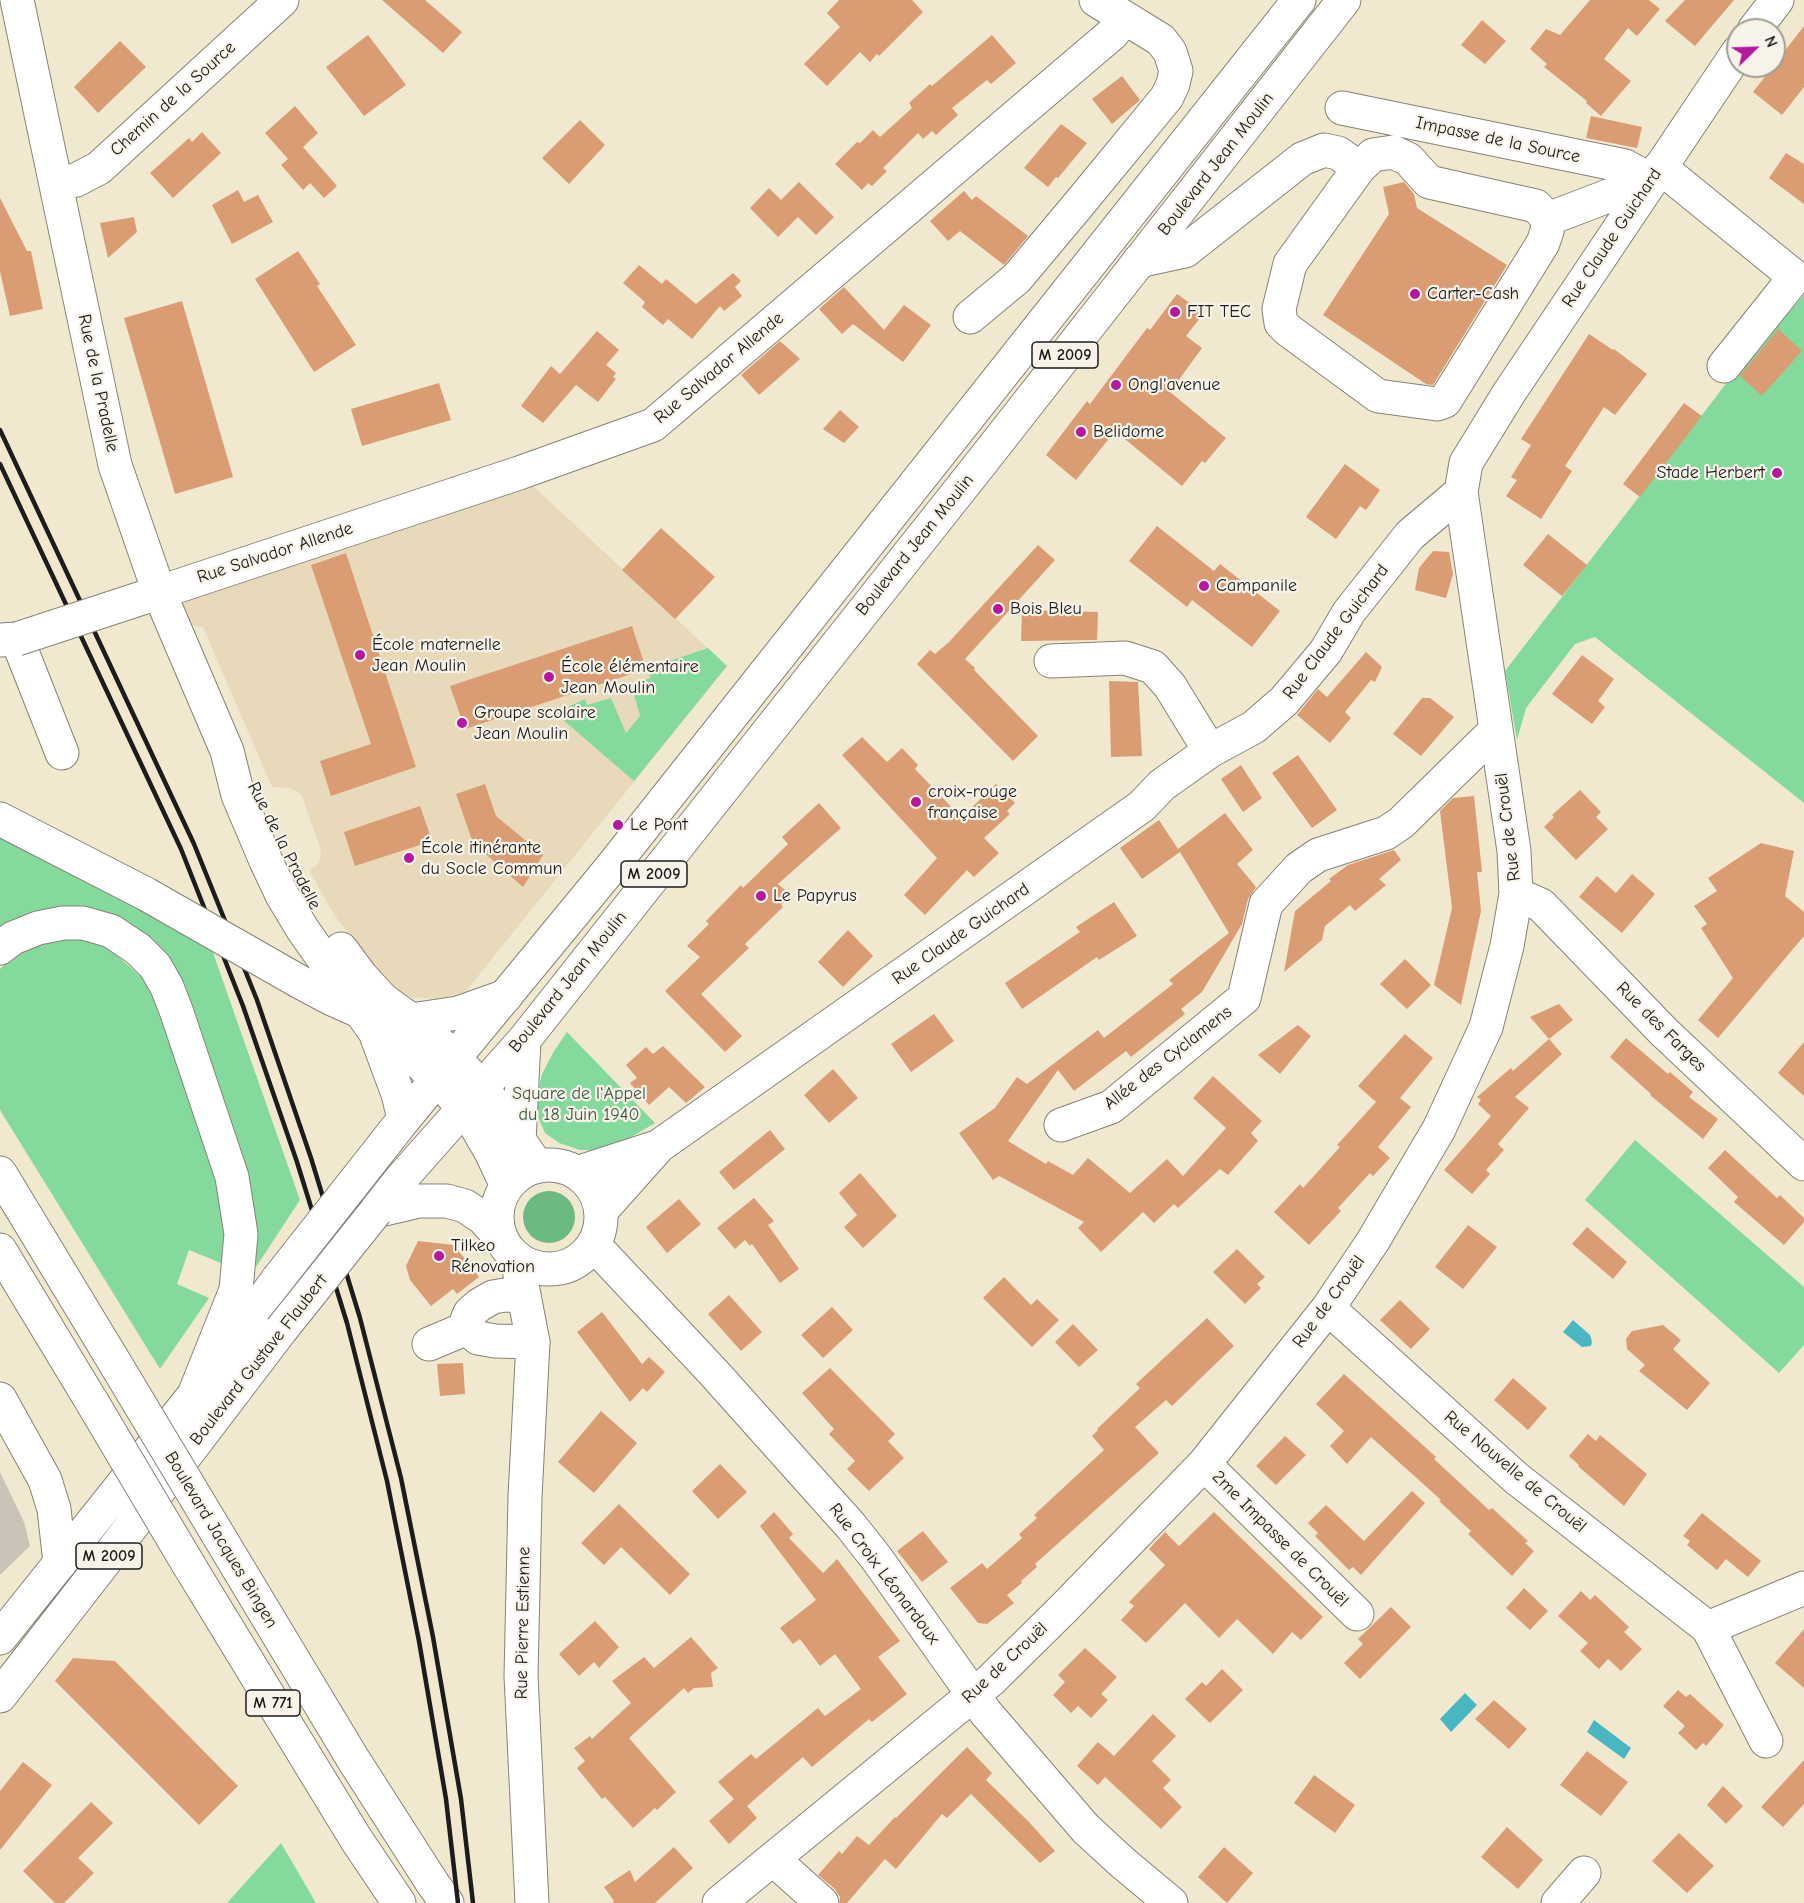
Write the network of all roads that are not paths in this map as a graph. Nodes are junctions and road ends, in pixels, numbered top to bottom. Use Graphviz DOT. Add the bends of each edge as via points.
graph roads {
  1 [pos="17,0"];
  2 [pos="282,0"];
  3 [pos="1096,0"];
  4 [pos="1285,0"];
  5 [pos="1299,0"];
  6 [pos="1344,0"];
  7 [pos="1777,0"];
  8 [pos="1125,18"];
  9 [pos="1763,18"];
  10 [pos="1266,41"];
  11 [pos="1726,69"];
  12 [pos="1342,108"];
  13 [pos="1359,168"];
  14 [pos="1655,173"];
  15 [pos="56,184"];
  16 [pos="1548,219"];
  17 [pos="1140,261"];
  18 [pos="970,317"];
  19 [pos="1724,366"];
  20 [pos="1461,492"];
  21 [pos="151,595"];
  22 [pos="8,640"];
  23 [pos="1051,662"];
  24 [pos="1496,730"];
  25 [pos="227,751"];
  26 [pos="1210,751"];
  27 [pos="62,753"];
  28 [pos="0,819"];
  29 [pos="1516,894"];
  30 [pos="0,948"];
  31 [pos="506,996"];
  32 [pos="411,1020"];
  33 [pos="367,1022"];
  34 [pos="524,1040"];
  35 [pos="446,1069"];
  36 [pos="473,1098"];
  37 [pos="404,1119"];
  38 [pos="1061,1125"];
  39 [pos="659,1146"];
  40 [pos="528,1154"];
  41 [pos="0,1158"];
  42 [pos="1804,1164"];
  43 [pos="577,1173"];
  44 [pos="8,1186"];
  45 [pos="507,1186"];
  46 [pos="376,1211"];
  47 [pos="601,1211"];
  48 [pos="594,1245"];
  49 [pos="509,1248"];
  50 [pos="0,1250"];
  51 [pos="558,1269"];
  52 [pos="524,1296"];
  53 [pos="1329,1308"];
  54 [pos="467,1328"];
  55 [pos="533,1342"];
  56 [pos="429,1344"];
  57 [pos="194,1395"];
  58 [pos="0,1399"];
  59 [pos="1204,1464"];
  60 [pos="60,1563"];
  61 [pos="1804,1588"];
  62 [pos="1357,1614"];
  63 [pos="1708,1628"];
  64 [pos="0,1638"];
  65 [pos="973,1695"];
  66 [pos="0,1696"];
  67 [pos="1766,1741"];
  68 [pos="773,1859"];
  69 [pos="1584,1873"];
  70 [pos="399,1903"];
  71 [pos="447,1903"];
  72 [pos="532,1903"];
  73 [pos="719,1903"];
  74 [pos="822,1903"];
  75 [pos="1171,1903"];
  76 [pos="1558,1903"];
  1 -- 15 [label="main road, Rue de la Pradelle"];
  2 -- 15 [label="main road, Chemin de la Source" via="99,168 76,180"];
  3 -- 8 [label="main road"];
  4 -- 10 [label="main road"];
  5 -- 10 [label="main road, Boulevard Jean Moulin / M 2009"];
  6 -- 17 [label="main road, Boulevard Jean Moulin / M 2009"];
  7 -- 9 [label="main road"];
  8 -- 18 [label="main road" via="1161,40 1170,52 1176,71 1167,97 1017,278"];
  8 -- 21 [label="main road, Rue Salvador Allende" via="1112,34 654,424"];
  10 -- 31 [label="main road, Boulevard Jean Moulin / M 2009"];
  11 -- 14 [label="main road, Rue Claude Guichard"];
  12 -- 14 [label="main road, Impasse de la Source"];
  13 -- 16 [label="main road" via="1374,155 1393,152 1408,159 1429,182 1536,206"];
  13 -- 16 [label="main road" via="1290,264 1278,309 1281,323 1288,330 1378,396 1437,404 1445,401 1543,243"];
  13 -- 17 [label="main road" via="1338,153 1324,150 1302,159 1185,251"];
  14 -- 16 [label="main road"];
  14 -- 19 [label="main road, Impasse de la Source" via="1795,277"];
  14 -- 20 [label="main road, Rue Claude Guichard" via="1466,463"];
  15 -- 21 [label="main road, Rue de la Pradelle" via="115,465"];
  17 -- 34 [label="main road, Boulevard Jean Moulin / M 2009"];
  20 -- 24 [label="main road, Rue de Crouël"];
  20 -- 26 [label="main road, Rue Claude Guichard" via="1410,535 1349,612 1326,651 1284,701 1254,727"];
  21 -- 22 [label="main road, Rue Salvador Allende, bridge"];
  21 -- 25 [label="main road, Rue de la Pradelle"];
  22 -- 27 [label="main road"];
  23 -- 26 [label="main road" via="1125,658 1153,667 1170,686"];
  24 -- 29 [label="main road, Rue de Crouël" via="1514,851"];
  24 -- 38 [label="main road, Allée des Cyclamens" via="1401,823 1386,833 1318,855 1299,868 1266,904 1244,998 1111,1107"];
  25 -- 32 [label="main road, Rue de la Pradelle" via="257,786 301,885 342,950 383,1000"];
  25 -- 33 [label="main road, Rue de la Pradelle" via="238,795 282,895"];
  26 -- 39 [label="main road, Rue Claude Guichard" via="1162,785 1142,806"];
  28 -- 33 [label="main road, bridge" via="146,894"];
  29 -- 42 [label="main road, Rue des Farges" via="1541,905 1664,1032"];
  29 -- 53 [label="main road, Rue de Crouël" via="1486,1027 1439,1129"];
  30 -- 57 [label="main road" via="38,928 83,923 111,931 138,949 155,966 167,987 232,1177 241,1234 236,1290"];
  31 -- 32 [label="main road" via="458,1013"];
  31 -- 35 [label="main road, Boulevard Jean Moulin / M 2009"];
  32 -- 33 [label="main road"];
  32 -- 35 [label="main road, Rue de la Pradelle"];
  33 -- 35 [label="main road" via="416,1060"];
  33 -- 37 [label="main road" via="398,1094"];
  34 -- 36 [label="main road, Boulevard Jean Moulin / M 2009"];
  34 -- 40 [label="main road" via="519,1109"];
  35 -- 36 [label="main road"];
  35 -- 37 [label="main road, Boulevard Gustave Flaubert / M 2009"];
  36 -- 40 [label="main road"];
  36 -- 45 [label="main road"];
  36 -- 46 [label="main road, Boulevard Gustave Flaubert / M 2009"];
  37 -- 57 [label="main road, Boulevard Gustave Flaubert / M 2009, bridge" via="278,1279"];
  39 -- 43 [label="main road, Rue Claude Guichard"];
  39 -- 47 [label="main road, Rue Claude Guichard"];
  40 -- 43 [label="main road"];
  40 -- 45 [label="main road" via="526,1170"];
  41 -- 44 [label="main road, Boulevard Jacques Bingen"];
  43 -- 47 [label="main road" via="594,1189"];
  44 -- 71 [label="main road, Boulevard Jacques Bingen / M 771, bridge" via="353,1759"];
  45 -- 49 [label="main road" via="500,1198 497,1224"];
  46 -- 49 [label="main road" via="419,1201 447,1201 465,1206 483,1218"];
  46 -- 66 [label="main road, Boulevard Gustave Flaubert / M 2009, bridge"];
  47 -- 48 [label="main road"];
  48 -- 51 [label="main road" via="572,1264"];
  48 -- 65 [label="main road, Rue Croix Léonardoux" via="851,1526"];
  49 -- 51 [label="main road" via="536,1268"];
  49 -- 52 [label="main road, Rue Pierre Estienne"];
  50 -- 70 [label="main road, M 771, bridge" via="356,1839"];
  51 -- 55 [label="main road, Rue Pierre Estienne"];
  52 -- 54 [label="main road" via="505,1295 479,1305 467,1320"];
  52 -- 55 [label="main road, Rue Pierre Estienne"];
  53 -- 59 [label="main road, Rue de Crouël"];
  53 -- 63 [label="main road, Rue Nouvelle de Crouël" via="1516,1478"];
  54 -- 55 [label="main road" via="478,1338"];
  54 -- 56 [label="main road"];
  55 -- 72 [label="main road, Rue Pierre Estienne" via="520,1676"];
  57 -- 60 [label="main road, Boulevard Gustave Flaubert / M 2009"];
  58 -- 60 [label="main road" via="45,1480 54,1509"];
  59 -- 62 [label="main road, 2me Impasse de Crouël"];
  59 -- 65 [label="main road, Rue de Crouël"];
  60 -- 64 [label="main road, Boulevard Gustave Flaubert / M 2009"];
  61 -- 63 [label="main road"];
  63 -- 67 [label="main road, Rue Nouvelle de Crouël"];
  65 -- 68 [label="main road, Rue de Crouël"];
  65 -- 75 [label="main road, Rue Croix Léonardoux" via="1086,1828"];
  68 -- 73 [label="main road, Rue de Crouël"];
  68 -- 74 [label="main road"];
  69 -- 76 [label="main road"];
}
